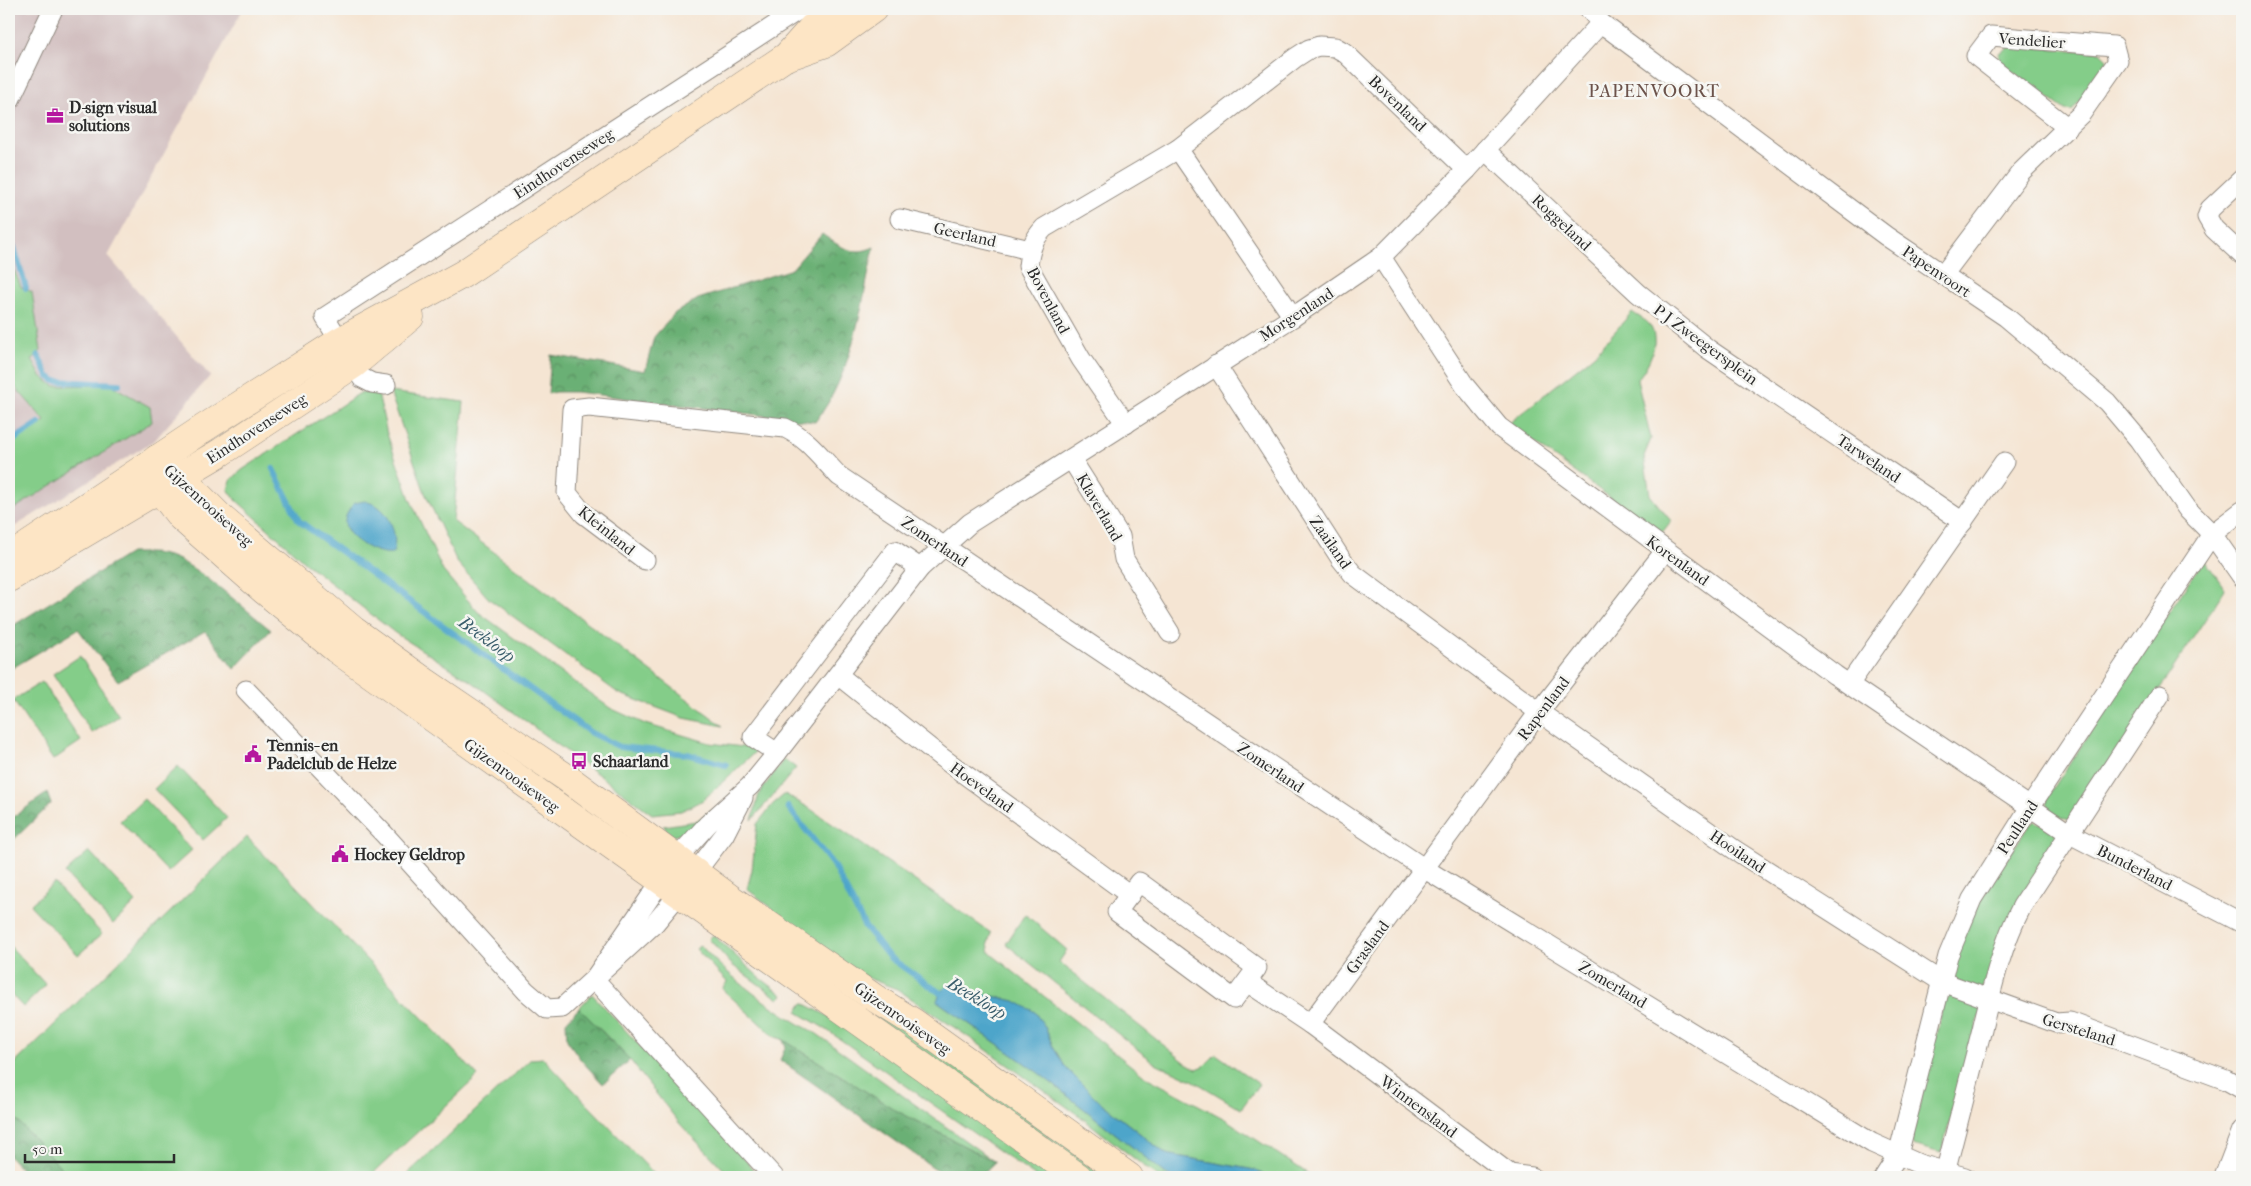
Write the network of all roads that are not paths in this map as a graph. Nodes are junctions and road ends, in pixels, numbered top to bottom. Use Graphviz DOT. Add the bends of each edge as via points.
graph roads {
  1 [pos="53,9"];
  2 [pos="800,9"];
  3 [pos="873,9"];
  4 [pos="1589,9"];
  5 [pos="843,20"];
  6 [pos="1601,23"];
  7 [pos="9,102"];
  8 [pos="2068,128"];
  9 [pos="1178,149"];
  10 [pos="1485,150"];
  11 [pos="1467,170"];
  12 [pos="2242,179"];
  13 [pos="900,220"];
  14 [pos="1030,250"];
  15 [pos="2242,256"];
  16 [pos="1381,257"];
  17 [pos="1943,275"];
  18 [pos="1638,293"];
  19 [pos="1293,317"];
  20 [pos="347,352"];
  21 [pos="1216,365"];
  22 [pos="386,385"];
  23 [pos="1775,394"];
  24 [pos="572,409"];
  25 [pos="1126,424"];
  26 [pos="157,459"];
  27 [pos="1072,460"];
  28 [pos="2004,462"];
  29 [pos="170,483"];
  30 [pos="2242,511"];
  31 [pos="1963,522"];
  32 [pos="2212,534"];
  33 [pos="942,546"];
  34 [pos="1665,550"];
  35 [pos="9,558"];
  36 [pos="645,560"];
  37 [pos="920,568"];
  38 [pos="2242,577"];
  39 [pos="9,578"];
  40 [pos="1170,632"];
  41 [pos="838,674"];
  42 [pos="1850,683"];
  43 [pos="246,690"];
  44 [pos="2160,695"];
  45 [pos="1539,712"];
  46 [pos="777,753"];
  47 [pos="2030,807"];
  48 [pos="2070,834"];
  49 [pos="686,865"];
  50 [pos="1425,869"];
  51 [pos="670,888"];
  52 [pos="1130,895"];
  53 [pos="2242,923"];
  54 [pos="594,979"];
  55 [pos="1247,982"];
  56 [pos="1942,982"];
  57 [pos="1989,999"];
  58 [pos="1310,1024"];
  59 [pos="2242,1089"];
  60 [pos="2242,1130"];
  61 [pos="1898,1155"];
  62 [pos="1945,1174"];
  63 [pos="774,1177"];
  64 [pos="1078,1177"];
  65 [pos="1130,1177"];
  66 [pos="1532,1177"];
  67 [pos="1884,1177"];
  68 [pos="1965,1177"];
  69 [pos="2224,1177"];
  1 -- 7 [label="street"];
  2 -- 20 [label="street, Eindhovenseweg" via="325,318"];
  3 -- 5 [label="main road, Eindhovenseweg"];
  4 -- 6 [label="street, Papenvoort"];
  5 -- 20 [label="main road, Eindhovenseweg" via="812,28 787,56"];
  6 -- 10 [label="street, Morgenland"];
  6 -- 17 [label="street, Papenvoort"];
  8 -- 8 [label="street, Vendelier" via="2118,61 2114,46 1991,36 1976,56"];
  8 -- 17 [label="street, Vendelier" via="2021,172"];
  9 -- 11 [label="street, Bovenland" via="1295,58 1319,46 1335,47"];
  9 -- 14 [label="street, Bovenland" via="1044,228"];
  9 -- 19 [label="street"];
  10 -- 11 [label="street, Morgenland"];
  10 -- 18 [label="street, Roggeland"];
  11 -- 16 [label="street, Morgenland"];
  12 -- 15 [label="street" via="2210,209 2207,217 2214,229"];
  13 -- 14 [label="street, Geerland"];
  14 -- 25 [label="street, Bovenland" via="1028,266 1081,359"];
  16 -- 19 [label="street, Morgenland"];
  16 -- 34 [label="street, Korenland" via="1465,386 1499,427"];
  17 -- 32 [label="street, Papenvoort" via="2006,317 2107,402 2139,440 2188,510"];
  18 -- 23 [label="street, P J Zweegersplein" via="1708,349"];
  19 -- 21 [label="street, Morgenland"];
  20 -- 22 [label="street" via="362,378"];
  20 -- 26 [label="main road, Eindhovenseweg"];
  20 -- 29 [label="main road, Eindhovenseweg" via="221,452"];
  21 -- 25 [label="street, Morgenland"];
  21 -- 45 [label="street, Zaailand" via="1353,574"];
  23 -- 31 [label="street, Tarweland"];
  24 -- 33 [label="street, Zomerland" via="589,407 785,428 809,442 839,476"];
  24 -- 36 [label="street, Kleinland" via="567,493 584,514"];
  25 -- 27 [label="street, Morgenland"];
  26 -- 29 [label="main road, Gijzenrooiseweg"];
  26 -- 35 [label="main road, Eindhovenseweg"];
  27 -- 33 [label="street, Morgenland" via="970,523"];
  27 -- 40 [label="street, Klaverland" via="1120,536 1124,559"];
  28 -- 31 [label="street"];
  29 -- 39 [label="main road, Eindhovenseweg"];
  29 -- 49 [label="main road, Gijzenrooiseweg" via="222,519 354,630"];
  29 -- 51 [label="main road, Gijzenrooiseweg" via="181,517 336,649"];
  30 -- 32 [label="street, Peulland"];
  31 -- 42 [label="street"];
  32 -- 38 [label="street, Papenvoort"];
  32 -- 47 [label="street, Peulland"];
  33 -- 37 [label="street"];
  33 -- 50 [label="street, Zomerland"];
  34 -- 42 [label="street, Korenland"];
  34 -- 45 [label="street, Rapenland"];
  37 -- 41 [label="street"];
  37 -- 46 [label="street" via="894,552 753,737"];
  41 -- 46 [label="street"];
  41 -- 52 [label="street, Hoeveland" via="941,757"];
  42 -- 47 [label="street, Korenland"];
  43 -- 54 [label="street" via="384,834 526,991 547,1009 562,1008"];
  44 -- 48 [label="street"];
  45 -- 50 [label="street, Rapenland"];
  45 -- 56 [label="street, Hooiland" via="1734,850"];
  46 -- 49 [label="street" via="750,786 708,824"];
  47 -- 48 [label="street, Bunderland"];
  47 -- 56 [label="street, Peulland" via="1972,899 1948,956"];
  48 -- 53 [label="street, Bunderland"];
  48 -- 57 [label="street" via="2012,925"];
  49 -- 51 [label="street"];
  49 -- 65 [label="main road, Gijzenrooiseweg"];
  50 -- 58 [label="street, Grasland"];
  50 -- 61 [label="street, Zomerland" via="1872,1143"];
  51 -- 54 [label="street" via="646,933"];
  51 -- 64 [label="main road, Gijzenrooiseweg"];
  52 -- 55 [label="street" via="1139,882 1249,962 1257,968"];
  52 -- 55 [label="street" via="1116,912 1234,998"];
  54 -- 63 [label="street"];
  55 -- 58 [label="street"];
  56 -- 57 [label="street, Gersteland"];
  56 -- 61 [label="street, Peulland"];
  57 -- 59 [label="street, Gersteland" via="2056,1023 2070,1022 2226,1080"];
  57 -- 62 [label="street"];
  58 -- 66 [label="street, Winnensland" via="1510,1174"];
  60 -- 69 [label="street"];
  61 -- 62 [label="street, Zomerland"];
  61 -- 67 [label="street"];
  62 -- 68 [label="street, Zomerland"];
}
